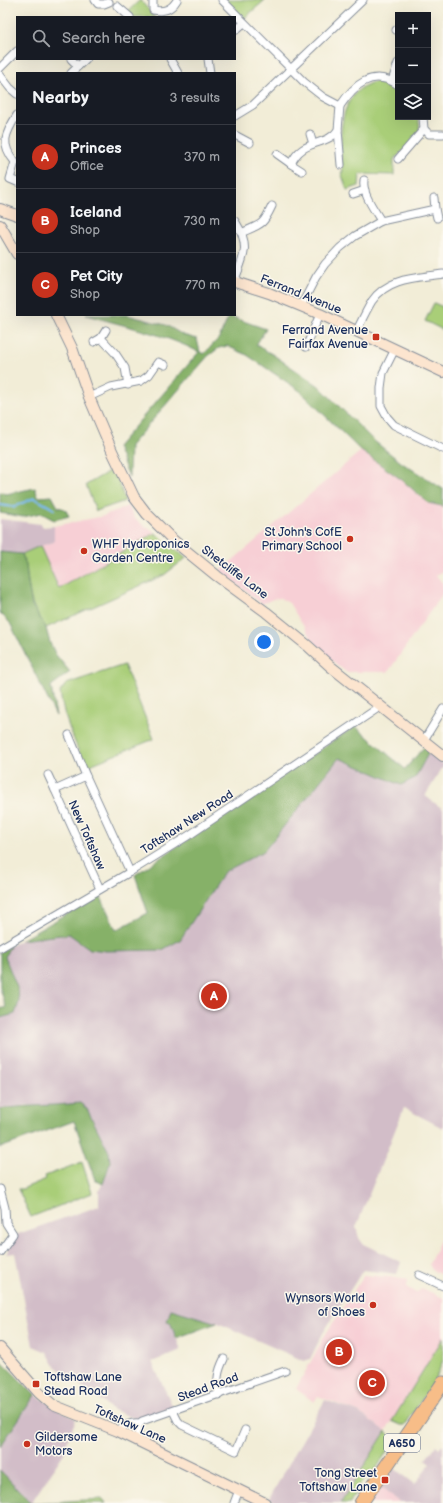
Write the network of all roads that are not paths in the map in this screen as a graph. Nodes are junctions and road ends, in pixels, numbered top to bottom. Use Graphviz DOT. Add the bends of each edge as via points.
graph roads {
  1 [pos="94,0"];
  2 [pos="153,0"];
  3 [pos="177,0"];
  4 [pos="222,0"];
  5 [pos="363,0"];
  6 [pos="109,2"];
  7 [pos="117,6"];
  8 [pos="129,16"];
  9 [pos="244,23"];
  10 [pos="236,29"];
  11 [pos="16,52"];
  12 [pos="73,60"];
  13 [pos="85,60"];
  14 [pos="171,60"];
  15 [pos="208,60"];
  16 [pos="78,66"];
  17 [pos="0,68"];
  18 [pos="290,69"];
  19 [pos="72,72"];
  20 [pos="177,72"];
  21 [pos="210,72"];
  22 [pos="0,75"];
  23 [pos="395,83"];
  24 [pos="16,93"];
  25 [pos="340,106"];
  26 [pos="236,115"];
  27 [pos="16,117"];
  28 [pos="422,120"];
  29 [pos="424,129"];
  30 [pos="338,130"];
  31 [pos="310,134"];
  32 [pos="443,134"];
  33 [pos="236,136"];
  34 [pos="250,143"];
  35 [pos="313,144"];
  36 [pos="2,147"];
  37 [pos="277,154"];
  38 [pos="398,159"];
  39 [pos="16,162"];
  40 [pos="291,164"];
  41 [pos="341,165"];
  42 [pos="302,171"];
  43 [pos="12,180"];
  44 [pos="364,180"];
  45 [pos="365,190"];
  46 [pos="354,194"];
  47 [pos="434,198"];
  48 [pos="272,206"];
  49 [pos="0,209"];
  50 [pos="435,209"];
  51 [pos="16,215"];
  52 [pos="16,218"];
  53 [pos="437,218"];
  54 [pos="381,221"];
  55 [pos="236,222"];
  56 [pos="0,224"];
  57 [pos="243,232"];
  58 [pos="16,252"];
  59 [pos="443,274"];
  60 [pos="236,277"];
  61 [pos="236,282"];
  62 [pos="301,306"];
  63 [pos="320,314"];
  64 [pos="56,316"];
  65 [pos="106,330"];
  66 [pos="356,332"];
  67 [pos="101,338"];
  68 [pos="94,342"];
  69 [pos="306,347"];
  70 [pos="395,349"];
  71 [pos="165,365"];
  72 [pos="443,372"];
  73 [pos="128,385"];
  74 [pos="89,397"];
  75 [pos="443,449"];
  76 [pos="381,706"];
  77 [pos="443,709"];
  78 [pos="69,735"];
  79 [pos="424,740"];
  80 [pos="443,756"];
  81 [pos="48,775"];
  82 [pos="86,776"];
  83 [pos="55,790"];
  84 [pos="130,872"];
  85 [pos="100,889"];
  86 [pos="0,948"];
  87 [pos="0,1189"];
  88 [pos="0,1252"];
  89 [pos="418,1275"];
  90 [pos="443,1286"];
  91 [pos="0,1348"];
  92 [pos="224,1359"];
  93 [pos="285,1371"];
  94 [pos="443,1383"];
  95 [pos="219,1395"];
  96 [pos="173,1411"];
  97 [pos="139,1423"];
  98 [pos="245,1430"];
  99 [pos="118,1431"];
  100 [pos="138,1440"];
  101 [pos="239,1490"];
  102 [pos="234,1503"];
  103 [pos="265,1503"];
  104 [pos="361,1503"];
  1 -- 6 [label="street" via="98,4"];
  2 -- 3 [label="street" via="154,10 160,11 171,8"];
  4 -- 9 [label="street"];
  5 -- 18 [label="street"];
  7 -- 8 [label="street"];
  9 -- 10 [label="street"];
  9 -- 18 [label="street"];
  11 -- 17 [label="street"];
  12 -- 16 [label="street"];
  13 -- 16 [label="street"];
  14 -- 20 [label="street"];
  15 -- 21 [label="street"];
  16 -- 19 [label="street"];
  18 -- 25 [label="street" via="323,97"];
  18 -- 26 [label="street" via="253,105"];
  22 -- 24 [label="street"];
  23 -- 25 [label="street" via="377,78 366,80 348,94"];
  25 -- 30 [label="street"];
  27 -- 36 [label="street" via="8,129"];
  28 -- 29 [label="street"];
  29 -- 32 [label="street" via="429,134"];
  29 -- 38 [label="street"];
  30 -- 35 [label="street" via="332,136"];
  30 -- 41 [label="street"];
  31 -- 35 [label="street"];
  33 -- 34 [label="street"];
  35 -- 40 [label="street" via="302,148"];
  36 -- 39 [label="street"];
  37 -- 40 [label="street"];
  39 -- 43 [label="street"];
  40 -- 42 [label="street"];
  44 -- 45 [label="street"];
  45 -- 46 [label="street"];
  45 -- 54 [label="street"];
  47 -- 50 [label="street"];
  48 -- 57 [label="street" via="264,221"];
  49 -- 51 [label="street"];
  50 -- 53 [label="street"];
  50 -- 54 [label="street"];
  52 -- 56 [label="street"];
  54 -- 62 [label="street" via="340,248 316,277"];
  55 -- 57 [label="street"];
  56 -- 58 [label="street"];
  57 -- 60 [label="street" via="244,258"];
  59 -- 66 [label="street" via="402,280 388,286 373,300"];
  61 -- 62 [label="street, Ferrand Avenue"];
  62 -- 63 [label="street, Ferrand Avenue"];
  63 -- 66 [label="street, Ferrand Avenue"];
  63 -- 69 [label="street"];
  64 -- 74 [label="street, Shetcliffe Lane" via="72,348"];
  65 -- 67 [label="street"];
  66 -- 70 [label="street, Ferrand Avenue"];
  67 -- 68 [label="street"];
  67 -- 73 [label="street" via="125,368"];
  70 -- 72 [label="street, Ferrand Avenue"];
  70 -- 75 [label="street" via="383,373 381,388 381,406 386,417 394,425"];
  71 -- 73 [label="street" via="158,362 149,375"];
  73 -- 74 [label="street" via="112,387"];
  74 -- 76 [label="street, Shetcliffe Lane" via="112,453 134,497 147,514 174,541"];
  76 -- 79 [label="street, Shetcliffe Lane"];
  76 -- 84 [label="street, Toftshaw New Road"];
  77 -- 79 [label="street"];
  78 -- 82 [label="street, New Toftshaw"];
  79 -- 80 [label="street, Shetcliffe Lane"];
  81 -- 83 [label="street, New Toftshaw"];
  82 -- 83 [label="street, New Toftshaw"];
  82 -- 84 [label="street, New Toftshaw"];
  83 -- 85 [label="street, New Toftshaw"];
  84 -- 85 [label="street, Toftshaw New Road"];
  85 -- 86 [label="street, Toftshaw New Road"];
  87 -- 88 [label="street" via="6,1223 12,1234"];
  89 -- 90 [label="street"];
  91 -- 99 [label="street, Toftshaw Lane" via="53,1405"];
  92 -- 95 [label="street" via="218,1375"];
  93 -- 95 [label="street, Stead Road"];
  94 -- 104 [label="highway, A650"];
  95 -- 96 [label="street, Stead Road"];
  96 -- 97 [label="street, Stead Road"];
  96 -- 98 [label="street" via="182,1425 236,1451"];
  97 -- 99 [label="street, Stead Road" via="125,1425"];
  97 -- 100 [label="street"];
  99 -- 100 [label="street, Toftshaw Lane"];
  100 -- 101 [label="street, Toftshaw Lane"];
  101 -- 102 [label="street"];
  101 -- 103 [label="street, Toftshaw Lane"];
}
